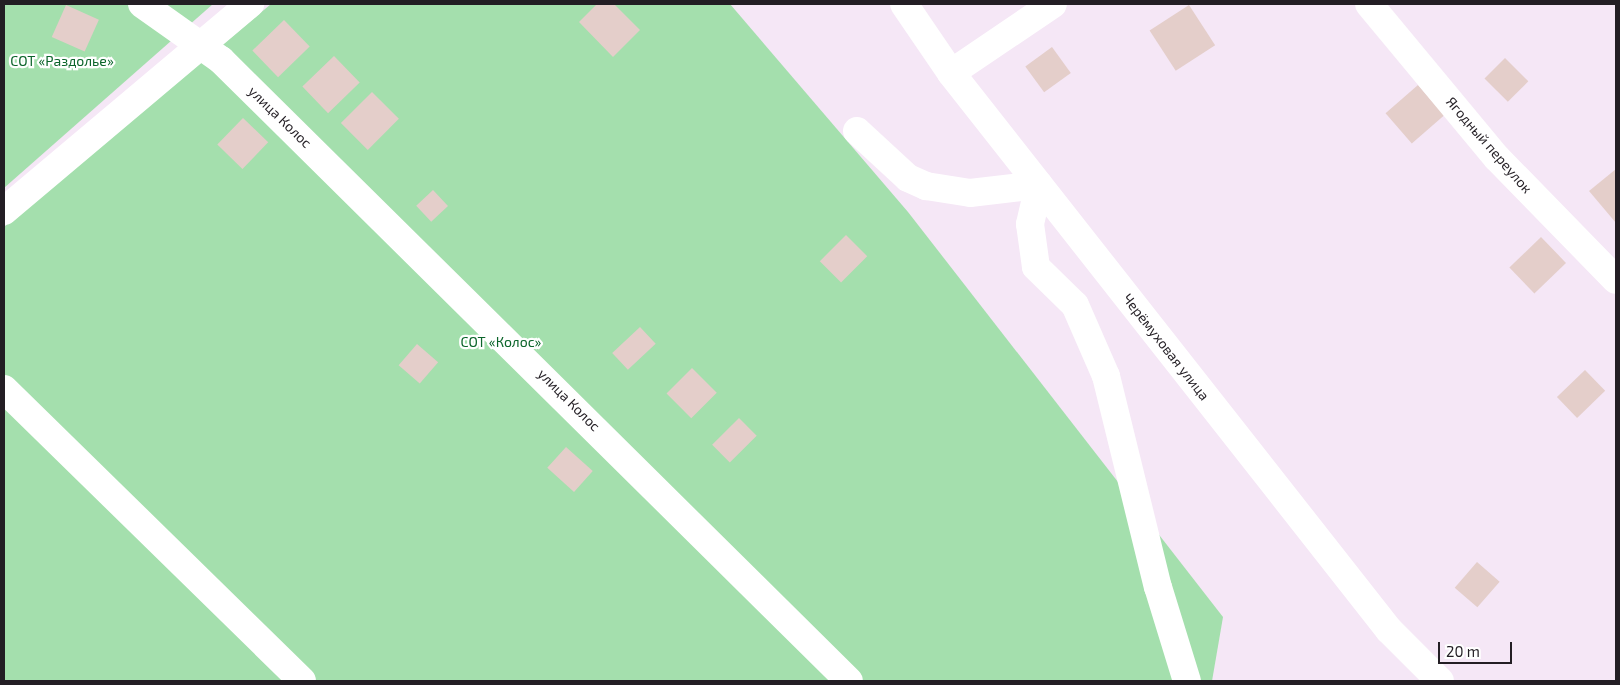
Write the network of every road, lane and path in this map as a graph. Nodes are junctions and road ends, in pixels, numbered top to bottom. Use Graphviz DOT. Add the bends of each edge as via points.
graph roads {
  1 [pos="142,4"];
  2 [pos="250,4"];
  3 [pos="904,4"];
  4 [pos="1053,4"];
  5 [pos="1369,4"];
  6 [pos="199,44"];
  7 [pos="951,73"];
  8 [pos="857,130"];
  9 [pos="1039,185"];
  10 [pos="4,211"];
  11 [pos="1616,280"];
  12 [pos="4,389"];
  13 [pos="302,681"];
  14 [pos="849,681"];
  15 [pos="1187,681"];
  16 [pos="1440,681"];
  1 -- 6 [label="street, улица Колос"];
  2 -- 6 [label="street"];
  3 -- 7 [label="street, Черёмуховая улица"];
  4 -- 7 [label="street"];
  5 -- 11 [label="street, Ягодный переулок" via="1497,158"];
  6 -- 10 [label="street"];
  6 -- 14 [label="street, улица Колос" via="221,60"];
  7 -- 9 [label="street, Черёмуховая улица"];
  8 -- 9 [label="street" via="908,178 926,186 970,193"];
  9 -- 15 [label="street" via="1030,224 1036,268 1075,305 1106,376 1158,587"];
  9 -- 16 [label="street, Черёмуховая улица" via="1389,630"];
  12 -- 13 [label="street"];
}
